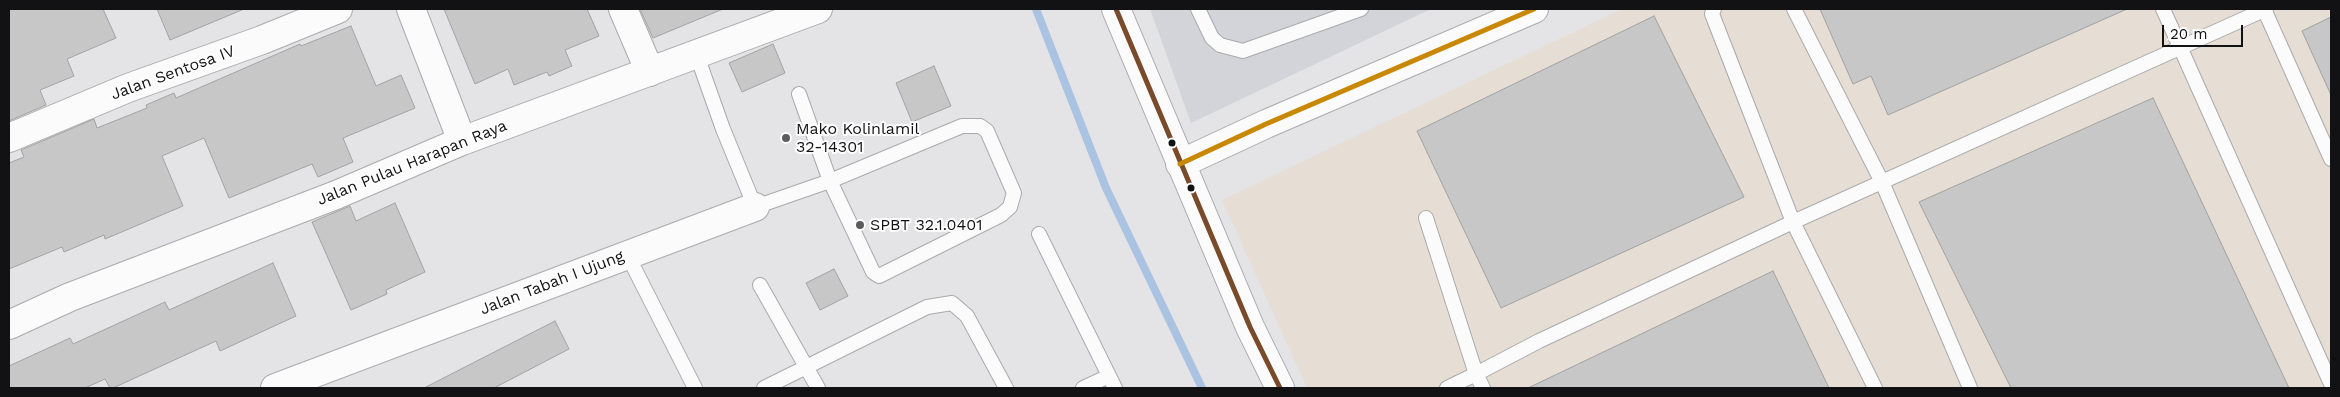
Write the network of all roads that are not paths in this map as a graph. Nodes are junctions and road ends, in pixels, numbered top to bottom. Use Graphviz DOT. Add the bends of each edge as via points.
graph roads {
  1 [pos="338,9"];
  2 [pos="411,9"];
  3 [pos="623,9"];
  4 [pos="814,9"];
  5 [pos="1198,9"];
  6 [pos="1361,9"];
  7 [pos="1534,9"];
  8 [pos="1714,9"];
  9 [pos="1794,9"];
  10 [pos="2163,9"];
  11 [pos="2265,9"];
  12 [pos="1120,10"];
  13 [pos="2180,48"];
  14 [pos="701,67"];
  15 [pos="650,72"];
  16 [pos="799,94"];
  17 [pos="9,138"];
  18 [pos="462,141"];
  19 [pos="2331,159"];
  20 [pos="1180,164"];
  21 [pos="830,181"];
  22 [pos="1882,182"];
  23 [pos="756,207"];
  24 [pos="1426,218"];
  25 [pos="1793,222"];
  26 [pos="1039,234"];
  27 [pos="627,254"];
  28 [pos="760,285"];
  29 [pos="9,326"];
  30 [pos="807,366"];
  31 [pos="1476,374"];
  32 [pos="1112,382"];
  33 [pos="2331,384"];
  34 [pos="274,388"];
  35 [pos="695,388"];
  36 [pos="764,388"];
  37 [pos="818,388"];
  38 [pos="1006,388"];
  39 [pos="1083,388"];
  40 [pos="1280,388"];
  41 [pos="1447,388"];
  42 [pos="1483,388"];
  43 [pos="1875,388"];
  44 [pos="1970,388"];
  1 -- 17 [label="street, Jalan Sentosa IV" via="128,88"];
  2 -- 18 [label="street"];
  3 -- 15 [label="street"];
  4 -- 15 [label="street, Jalan Pulau Harapan Raya"];
  5 -- 6 [label="lane" via="1212,38 1220,45 1243,51"];
  7 -- 20 [label="street"];
  8 -- 25 [label="lane" via="1712,14"];
  9 -- 22 [label="lane"];
  10 -- 13 [label="lane"];
  11 -- 13 [label="lane"];
  11 -- 19 [label="lane"];
  12 -- 20 [label="street"];
  13 -- 22 [label="lane"];
  13 -- 33 [label="lane"];
  14 -- 23 [label="lane"];
  15 -- 18 [label="street, Jalan Pulau Harapan Raya"];
  16 -- 21 [label="lane"];
  18 -- 29 [label="street, Jalan Pulau Harapan Raya" via="336,194 70,297"];
  20 -- 40 [label="street" via="1250,327"];
  21 -- 21 [label="lane, Jalan Tabah I Ujung" via="873,272 879,276 1001,215 1010,207 1014,192 988,132 980,126 962,126"];
  21 -- 23 [label="lane, Jalan Tabah I Ujung"];
  22 -- 25 [label="lane"];
  22 -- 44 [label="lane"];
  23 -- 27 [label="street, Jalan Tabah I Ujung"];
  24 -- 31 [label="lane"];
  25 -- 31 [label="lane" via="1539,341"];
  25 -- 43 [label="lane"];
  26 -- 32 [label="lane"];
  27 -- 34 [label="street, Jalan Tabah I Ujung"];
  27 -- 35 [label="lane"];
  28 -- 30 [label="lane"];
  30 -- 36 [label="lane"];
  30 -- 37 [label="lane"];
  30 -- 38 [label="lane" via="927,306 952,303 967,316"];
  31 -- 41 [label="lane"];
  31 -- 42 [label="lane"];
  32 -- 39 [label="lane"];
}
